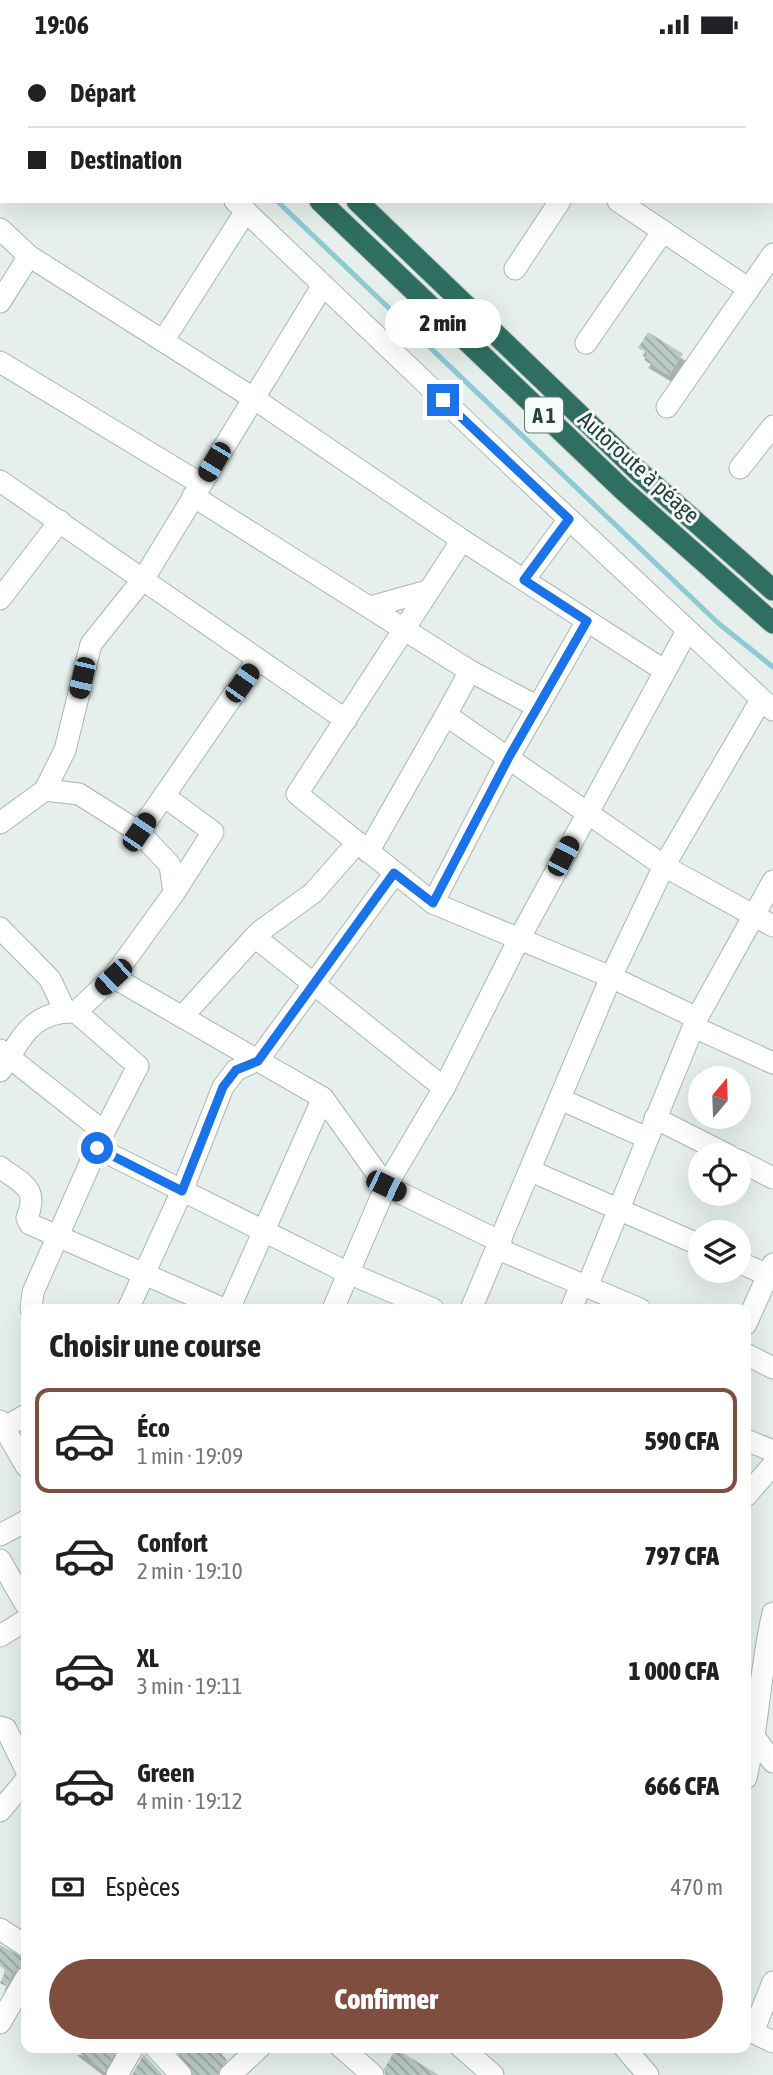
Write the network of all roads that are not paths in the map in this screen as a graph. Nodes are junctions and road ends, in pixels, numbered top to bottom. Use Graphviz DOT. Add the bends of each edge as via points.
graph roads {
  1 [pos="322,203"];
  2 [pos="359,203"];
  3 [pos="560,203"];
  4 [pos="621,203"];
  5 [pos="240,206"];
  6 [pos="0,229"];
  7 [pos="663,231"];
  8 [pos="773,254"];
  9 [pos="29,256"];
  10 [pos="515,269"];
  11 [pos="323,285"];
  12 [pos="749,289"];
  13 [pos="0,302"];
  14 [pos="163,341"];
  15 [pos="586,342"];
  16 [pos="0,362"];
  17 [pos="253,398"];
  18 [pos="667,407"];
  19 [pos="773,426"];
  20 [pos="740,468"];
  21 [pos="0,481"];
  22 [pos="197,490"];
  23 [pos="569,519"];
  24 [pos="60,521"];
  25 [pos="462,540"];
  26 [pos="144,577"];
  27 [pos="524,580"];
  28 [pos="773,590"];
  29 [pos="427,591"];
  30 [pos="0,599"];
  31 [pos="370,607"];
  32 [pos="587,621"];
  33 [pos="773,623"];
  34 [pos="402,628"];
  35 [pos="687,631"];
  36 [pos="257,661"];
  37 [pos="470,671"];
  38 [pos="665,671"];
  39 [pos="767,705"];
  40 [pos="538,707"];
  41 [pos="446,715"];
  42 [pos="346,720"];
  43 [pos="509,757"];
  44 [pos="45,790"];
  45 [pos="164,796"];
  46 [pos="586,814"];
  47 [pos="0,823"];
  48 [pos="139,832"];
  49 [pos="362,847"];
  50 [pos="664,866"];
  51 [pos="394,873"];
  52 [pos="772,883"];
  53 [pos="174,893"];
  54 [pos="433,903"];
  55 [pos="754,916"];
  56 [pos="773,926"];
  57 [pos="0,928"];
  58 [pos="255,937"];
  59 [pos="518,941"];
  60 [pos="113,977"];
  61 [pos="611,977"];
  62 [pos="314,983"];
  63 [pos="71,1011"];
  64 [pos="182,1017"];
  65 [pos="696,1022"];
  66 [pos="3,1059"];
  67 [pos="258,1061"];
  68 [pos="773,1063"];
  69 [pos="444,1088"];
  70 [pos="323,1098"];
  71 [pos="560,1099"];
  72 [pos="655,1118"];
  73 [pos="647,1138"];
  74 [pos="100,1140"];
  75 [pos="704,1143"];
  76 [pos="0,1167"];
  77 [pos="751,1167"];
  78 [pos="531,1171"];
  79 [pos="773,1178"];
  80 [pos="386,1186"];
  81 [pos="182,1191"];
  82 [pos="618,1209"];
  83 [pos="262,1230"];
  84 [pos="60,1236"];
  85 [pos="688,1240"];
  86 [pos="500,1246"];
  87 [pos="751,1266"];
  88 [pos="346,1272"];
  89 [pos="771,1272"];
  90 [pos="145,1273"];
  91 [pos="584,1286"];
  92 [pos="32,1304"];
  93 [pos="130,1304"];
  94 [pos="213,1304"];
  95 [pos="231,1304"];
  96 [pos="335,1304"];
  97 [pos="421,1304"];
  98 [pos="473,1304"];
  99 [pos="574,1304"];
  100 [pos="628,1304"];
  101 [pos="751,1314"];
  102 [pos="751,1357"];
  103 [pos="773,1368"];
  104 [pos="21,1417"];
  105 [pos="1,1426"];
  106 [pos="751,1442"];
  107 [pos="773,1451"];
  108 [pos="21,1458"];
  109 [pos="773,1465"];
  110 [pos="751,1490"];
  111 [pos="21,1524"];
  112 [pos="0,1535"];
  113 [pos="0,1560"];
  114 [pos="21,1596"];
  115 [pos="772,1619"];
  116 [pos="21,1623"];
  117 [pos="0,1636"];
  118 [pos="754,1661"];
  119 [pos="0,1727"];
  120 [pos="751,1745"];
  121 [pos="21,1760"];
  122 [pos="773,1762"];
  123 [pos="21,1786"];
  124 [pos="0,1811"];
  125 [pos="0,1929"];
  126 [pos="21,1943"];
  127 [pos="773,1982"];
  128 [pos="21,1987"];
  129 [pos="0,2023"];
  130 [pos="751,2029"];
  131 [pos="751,2031"];
  132 [pos="773,2042"];
  133 [pos="130,2053"];
  134 [pos="161,2053"];
  135 [pos="254,2053"];
  136 [pos="348,2053"];
  137 [pos="469,2053"];
  138 [pos="628,2053"];
  139 [pos="647,2053"];
  140 [pos="486,2066"];
  141 [pos="639,2072"];
  142 [pos="117,2075"];
  143 [pos="181,2075"];
  144 [pos="230,2075"];
  145 [pos="373,2075"];
  1 -- 33 [label="highway, Autoroute à péage / A 1" via="623,490"];
  2 -- 28 [label="highway, A 1" via="638,471"];
  3 -- 10 [label="street"];
  4 -- 7 [label="street"];
  5 -- 11 [label="street"];
  5 -- 14 [label="street"];
  6 -- 9 [label="street"];
  7 -- 12 [label="street"];
  7 -- 15 [label="street"];
  8 -- 12 [label="street"];
  9 -- 13 [label="street"];
  9 -- 14 [label="street"];
  11 -- 17 [label="street"];
  11 -- 23 [label="street"];
  12 -- 18 [label="street"];
  14 -- 17 [label="street"];
  16 -- 22 [label="street"];
  17 -- 22 [label="street"];
  17 -- 25 [label="street"];
  19 -- 20 [label="street"];
  21 -- 24 [label="street"];
  22 -- 26 [label="street"];
  22 -- 31 [label="street"];
  23 -- 27 [label="street"];
  23 -- 35 [label="street"];
  24 -- 26 [label="street"];
  24 -- 30 [label="street"];
  25 -- 27 [label="street"];
  25 -- 29 [label="street"];
  26 -- 36 [label="street"];
  26 -- 44 [label="street" via="91,644 65,750"];
  27 -- 32 [label="street"];
  29 -- 31 [label="street"];
  29 -- 34 [label="street"];
  31 -- 34 [label="street"];
  32 -- 38 [label="street"];
  32 -- 40 [label="street"];
  34 -- 37 [label="street"];
  34 -- 42 [label="street"];
  35 -- 38 [label="street"];
  35 -- 39 [label="street"];
  36 -- 42 [label="street"];
  36 -- 45 [label="street"];
  37 -- 40 [label="street"];
  37 -- 41 [label="street"];
  38 -- 46 [label="street"];
  39 -- 50 [label="street"];
  40 -- 43 [label="street"];
  41 -- 43 [label="street"];
  41 -- 49 [label="street"];
  42 -- 49 [label="street" via="297,794"];
  43 -- 46 [label="street"];
  43 -- 54 [label="street"];
  44 -- 47 [label="street"];
  44 -- 48 [label="street" via="79,795"];
  45 -- 48 [label="street"];
  45 -- 53 [label="street" via="213,832"];
  46 -- 50 [label="street"];
  46 -- 59 [label="street"];
  48 -- 53 [label="street" via="170,865"];
  49 -- 51 [label="street"];
  49 -- 58 [label="street" via="313,893"];
  50 -- 55 [label="street"];
  50 -- 61 [label="street"];
  51 -- 54 [label="street"];
  51 -- 62 [label="street"];
  52 -- 55 [label="street"];
  53 -- 60 [label="street"];
  54 -- 59 [label="street"];
  55 -- 56 [label="street"];
  55 -- 65 [label="street"];
  57 -- 63 [label="street" via="50,979"];
  58 -- 62 [label="street"];
  58 -- 64 [label="street"];
  59 -- 61 [label="street"];
  59 -- 69 [label="street"];
  60 -- 63 [label="street"];
  60 -- 64 [label="street"];
  61 -- 65 [label="street"];
  61 -- 71 [label="street"];
  62 -- 67 [label="street"];
  62 -- 69 [label="street"];
  63 -- 66 [label="street" via="50,1012 32,1025"];
  63 -- 74 [label="street" via="138,1066"];
  64 -- 67 [label="street"];
  65 -- 68 [label="street"];
  65 -- 72 [label="street"];
  66 -- 74 [label="street"];
  67 -- 70 [label="street"];
  67 -- 81 [label="street" via="236,1070 223,1087"];
  69 -- 80 [label="street"];
  70 -- 80 [label="street"];
  70 -- 83 [label="street"];
  71 -- 73 [label="street"];
  71 -- 78 [label="street"];
  72 -- 73 [label="street"];
  72 -- 75 [label="street"];
  73 -- 82 [label="street"];
  74 -- 81 [label="street"];
  74 -- 84 [label="street"];
  76 -- 84 [label="street" via="31,1191 30,1224"];
  77 -- 79 [label="street"];
  78 -- 82 [label="street"];
  78 -- 86 [label="street"];
  80 -- 86 [label="street"];
  80 -- 88 [label="street"];
  81 -- 83 [label="street"];
  81 -- 90 [label="street"];
  82 -- 85 [label="street"];
  82 -- 91 [label="street"];
  83 -- 88 [label="street"];
  83 -- 95 [label="street"];
  84 -- 90 [label="street"];
  84 -- 92 [label="street"];
  86 -- 91 [label="street"];
  86 -- 98 [label="street"];
  87 -- 89 [label="street"];
  88 -- 96 [label="street"];
  88 -- 97 [label="street"];
  89 -- 101 [label="street"];
  90 -- 93 [label="street"];
  90 -- 94 [label="street"];
  91 -- 99 [label="street"];
  91 -- 100 [label="street"];
  102 -- 103 [label="street"];
  104 -- 105 [label="street"];
  105 -- 108 [label="street"];
  106 -- 107 [label="street"];
  109 -- 110 [label="street"];
  111 -- 112 [label="street"];
  113 -- 114 [label="street"];
  115 -- 118 [label="street"];
  116 -- 117 [label="street"];
  118 -- 120 [label="street"];
  119 -- 121 [label="street" via="6,1728"];
  120 -- 122 [label="street"];
  123 -- 124 [label="street"];
  125 -- 126 [label="street"];
  127 -- 130 [label="street"];
  128 -- 129 [label="street"];
  131 -- 132 [label="street"];
  133 -- 142 [label="street"];
  134 -- 143 [label="street"];
  135 -- 144 [label="street"];
  136 -- 145 [label="street"];
  137 -- 140 [label="street"];
  138 -- 141 [label="street"];
  139 -- 141 [label="street"];
}
